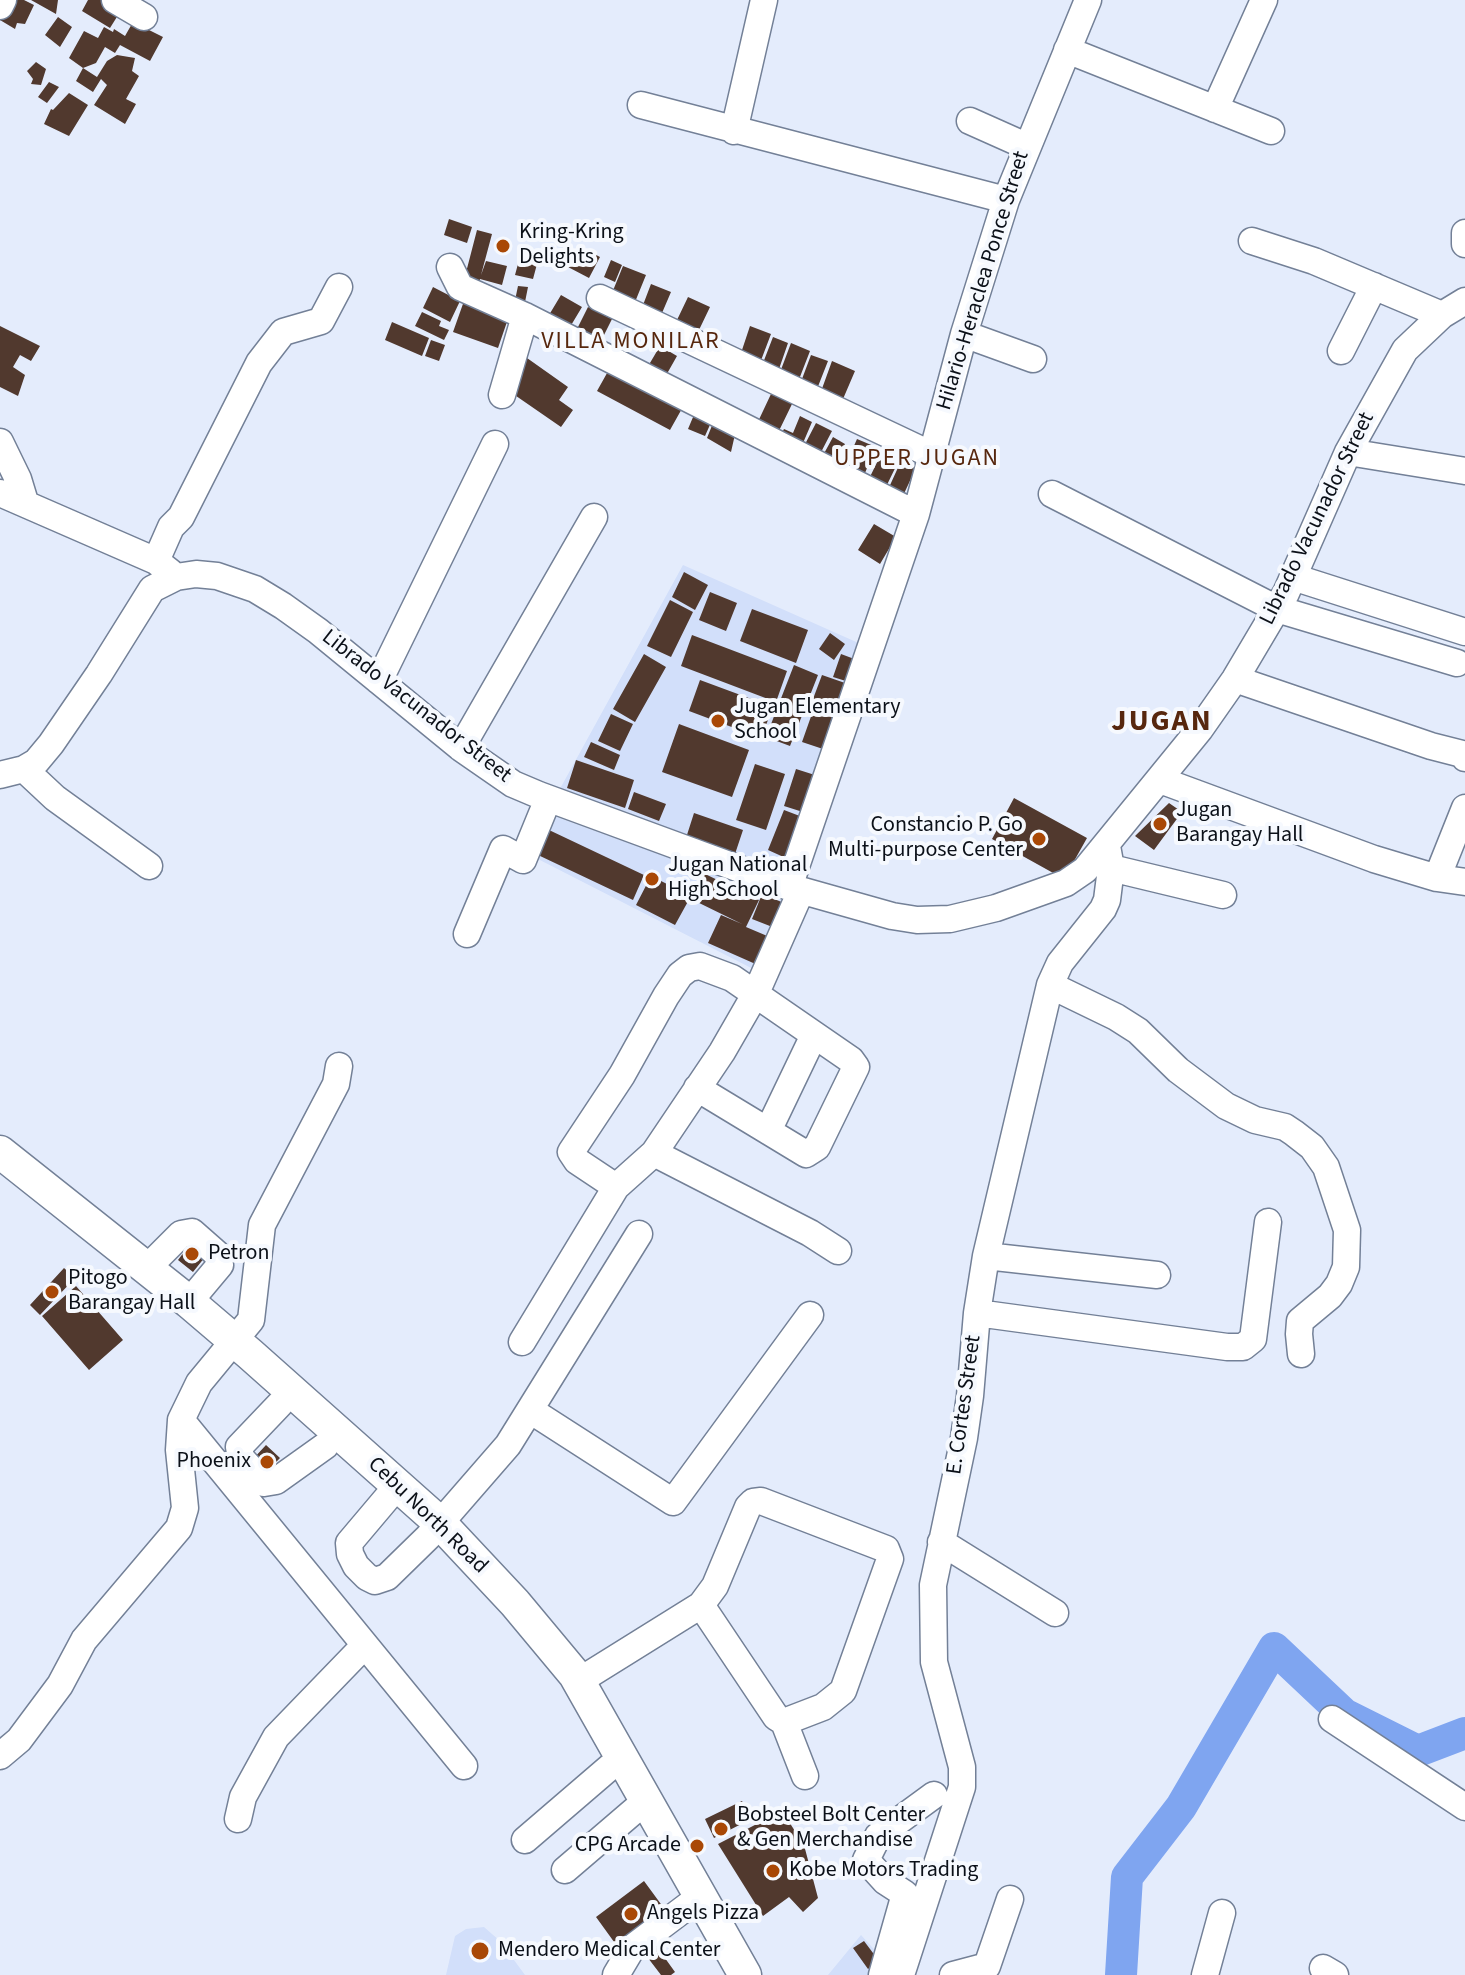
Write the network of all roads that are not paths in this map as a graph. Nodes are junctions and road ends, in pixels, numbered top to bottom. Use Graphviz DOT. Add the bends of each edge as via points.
graph roads {
  1 [pos="3,0"];
  2 [pos="115,0"];
  3 [pos="764,0"];
  4 [pos="1088,0"];
  5 [pos="1264,0"];
  6 [pos="0,6"];
  7 [pos="144,17"];
  8 [pos="1067,50"];
  9 [pos="641,105"];
  10 [pos="1215,109"];
  11 [pos="970,121"];
  12 [pos="734,131"];
  13 [pos="1271,131"];
  14 [pos="1026,146"];
  15 [pos="1006,200"];
  16 [pos="1465,233"];
  17 [pos="1252,241"];
  18 [pos="1465,244"];
  19 [pos="450,267"];
  20 [pos="1374,286"];
  21 [pos="339,287"];
  22 [pos="600,298"];
  23 [pos="1465,301"];
  24 [pos="1442,315"];
  25 [pos="525,316"];
  26 [pos="964,334"];
  27 [pos="1341,351"];
  28 [pos="1033,359"];
  29 [pos="502,395"];
  30 [pos="0,442"];
  31 [pos="495,444"];
  32 [pos="1348,452"];
  33 [pos="932,455"];
  34 [pos="1465,471"];
  35 [pos="1052,494"];
  36 [pos="12,497"];
  37 [pos="916,514"];
  38 [pos="594,517"];
  39 [pos="166,569"];
  40 [pos="1293,577"];
  41 [pos="1277,609"];
  42 [pos="1465,632"];
  43 [pos="1457,663"];
  44 [pos="1235,679"];
  45 [pos="379,681"];
  46 [pos="461,748"];
  47 [pos="1465,758"];
  48 [pos="12,772"];
  49 [pos="1160,780"];
  50 [pos="548,799"];
  51 [pos="1465,808"];
  52 [pos="1109,857"];
  53 [pos="149,866"];
  54 [pos="1437,878"];
  55 [pos="1465,882"];
  56 [pos="795,889"];
  57 [pos="1223,895"];
  58 [pos="467,934"];
  59 [pos="1050,985"];
  60 [pos="756,993"];
  61 [pos="814,1035"];
  62 [pos="339,1066"];
  63 [pos="697,1088"];
  64 [pos="768,1131"];
  65 [pos="0,1152"];
  66 [pos="654,1153"];
  67 [pos="0,1173"];
  68 [pos="616,1187"];
  69 [pos="1268,1222"];
  70 [pos="639,1234"];
  71 [pos="838,1251"];
  72 [pos="986,1256"];
  73 [pos="146,1269"];
  74 [pos="1157,1275"];
  75 [pos="189,1302"];
  76 [pos="977,1313"];
  77 [pos="810,1315"];
  78 [pos="522,1342"];
  79 [pos="229,1348"];
  80 [pos="1301,1354"];
  81 [pos="280,1404"];
  82 [pos="530,1410"];
  83 [pos="181,1420"];
  84 [pos="325,1446"];
  85 [pos="387,1498"];
  86 [pos="434,1530"];
  87 [pos="941,1542"];
  88 [pos="701,1605"];
  89 [pos="1055,1613"];
  90 [pos="364,1646"];
  91 [pos="579,1681"];
  92 [pos="1332,1719"];
  93 [pos="784,1722"];
  94 [pos="0,1756"];
  95 [pos="464,1766"];
  96 [pos="610,1767"];
  97 [pos="805,1776"];
  98 [pos="934,1795"];
  99 [pos="1465,1807"];
  100 [pos="635,1810"];
  101 [pos="238,1819"];
  102 [pos="525,1840"];
  103 [pos="565,1870"];
  104 [pos="1010,1899"];
  105 [pos="694,1900"];
  106 [pos="1222,1913"];
  107 [pos="616,1975"];
  108 [pos="727,1975"];
  109 [pos="745,1975"];
  110 [pos="882,1975"];
  111 [pos="901,1975"];
  112 [pos="953,1975"];
  113 [pos="1205,1975"];
  1 -- 6 [label="street"];
  2 -- 7 [label="street"];
  3 -- 12 [label="street"];
  4 -- 8 [label="street, Hilario-Heraclea Ponce Street"];
  5 -- 10 [label="street"];
  8 -- 10 [label="street"];
  8 -- 14 [label="street, Hilario-Heraclea Ponce Street"];
  9 -- 12 [label="street"];
  10 -- 13 [label="street"];
  11 -- 14 [label="street"];
  12 -- 15 [label="street"];
  14 -- 15 [label="street, Hilario-Heraclea Ponce Street"];
  15 -- 26 [label="street, Hilario-Heraclea Ponce Street"];
  16 -- 18 [label="street"];
  17 -- 20 [label="street"];
  19 -- 25 [label="street" via="460,287"];
  20 -- 24 [label="street"];
  20 -- 27 [label="street"];
  21 -- 39 [label="street" via="321,321 283,332 259,363 181,517 171,527"];
  22 -- 33 [label="street"];
  23 -- 24 [label="street, Librado Vacunador Street"];
  24 -- 32 [label="street, Librado Vacunador Street" via="1405,350"];
  25 -- 29 [label="street"];
  25 -- 37 [label="street"];
  26 -- 28 [label="street"];
  26 -- 33 [label="street, Hilario-Heraclea Ponce Street"];
  30 -- 36 [label="street" via="18,479"];
  31 -- 45 [label="street"];
  32 -- 34 [label="street"];
  32 -- 40 [label="street, Librado Vacunador Street"];
  33 -- 37 [label="street, Hilario-Heraclea Ponce Street"];
  35 -- 41 [label="street"];
  36 -- 39 [label="street"];
  37 -- 56 [label="street, Hilario-Heraclea Ponce Street"];
  38 -- 46 [label="street"];
  39 -- 45 [label="street, Librado Vacunador Street" via="217,576 255,589"];
  39 -- 48 [label="street" via="69,719 36,762"];
  40 -- 41 [label="street, Librado Vacunador Street"];
  40 -- 42 [label="street"];
  41 -- 43 [label="street"];
  41 -- 44 [label="street, Librado Vacunador Street"];
  44 -- 47 [label="street"];
  44 -- 49 [label="street, Librado Vacunador Street"];
  45 -- 46 [label="street, Librado Vacunador Street"];
  46 -- 50 [label="street, Librado Vacunador Street" via="513,784"];
  48 -- 53 [label="street"];
  49 -- 52 [label="street, Librado Vacunador Street"];
  49 -- 54 [label="street"];
  50 -- 56 [label="street, Librado Vacunador Street"];
  50 -- 58 [label="street" via="523,860 503,849"];
  51 -- 54 [label="street"];
  52 -- 56 [label="street, Librado Vacunador Street" via="1066,883 950,919 892,916"];
  52 -- 57 [label="street"];
  52 -- 59 [label="street, E. Cortes Street" via="1111,886 1103,909 1060,963"];
  54 -- 55 [label="street"];
  56 -- 60 [label="street, Hilario-Heraclea Ponce Street"];
  59 -- 72 [label="street, E. Cortes Street"];
  59 -- 80 [label="street" via="1138,1031 1226,1106 1285,1127 1319,1157 1332,1179 1348,1248 1339,1284 1300,1321"];
  60 -- 61 [label="street"];
  60 -- 63 [label="street, Hilario-Heraclea Ponce Street"];
  60 -- 68 [label="street" via="700,966 680,975 571,1152"];
  61 -- 64 [label="street"];
  61 -- 64 [label="street" via="856,1067 817,1147 806,1154"];
  62 -- 79 [label="street" via="336,1084 262,1225 251,1320"];
  63 -- 64 [label="street"];
  63 -- 66 [label="street, Hilario-Heraclea Ponce Street"];
  65 -- 73 [label="main road, Cebu North Road"];
  66 -- 68 [label="street, Hilario-Heraclea Ponce Street"];
  66 -- 71 [label="street"];
  67 -- 79 [label="main road, Cebu North Road"];
  68 -- 78 [label="street, Hilario-Heraclea Ponce Street"];
  69 -- 76 [label="street" via="1253,1339 1243,1347"];
  70 -- 82 [label="street"];
  72 -- 74 [label="street"];
  72 -- 76 [label="street, E. Cortes Street"];
  73 -- 75 [label="main road, Cebu North Road"];
  73 -- 75 [label="street" via="181,1234 192,1232 217,1254 220,1265"];
  75 -- 79 [label="main road, Cebu North Road"];
  76 -- 87 [label="street, E. Cortes Street" via="968,1410"];
  77 -- 82 [label="street" via="673,1502"];
  79 -- 81 [label="main road, Cebu North Road"];
  79 -- 83 [label="street" via="199,1383"];
  79 -- 86 [label="main road, Cebu North Road"];
  81 -- 84 [label="main road, Cebu North Road"];
  81 -- 84 [label="street" via="239,1447 241,1458 258,1478 276,1481"];
  82 -- 86 [label="street" via="508,1445"];
  83 -- 90 [label="street"];
  83 -- 94 [label="street" via="185,1508 179,1528 84,1640 60,1685 19,1740"];
  84 -- 85 [label="main road, Cebu North Road"];
  85 -- 86 [label="main road, Cebu North Road"];
  85 -- 86 [label="street" via="349,1543 350,1554 367,1577 387,1577"];
  86 -- 91 [label="main road, Cebu North Road" via="515,1603"];
  86 -- 96 [label="main road, Cebu North Road" via="547,1663"];
  87 -- 89 [label="street"];
  87 -- 111 [label="street, E. Cortes Street" via="933,1585 934,1662 962,1767 962,1787"];
  88 -- 91 [label="street"];
  88 -- 93 [label="street"];
  88 -- 93 [label="street" via="753,1502 886,1549 890,1559 843,1691 823,1707"];
  90 -- 95 [label="street"];
  90 -- 101 [label="street" via="276,1737 243,1797"];
  91 -- 105 [label="main road, Cebu North Road"];
  92 -- 99 [label="street"];
  93 -- 97 [label="street"];
  96 -- 100 [label="main road, Cebu North Road"];
  96 -- 102 [label="street"];
  98 -- 110 [label="street" via="878,1836 866,1860 905,1894"];
  100 -- 103 [label="street"];
  100 -- 105 [label="main road, Cebu North Road"];
  104 -- 112 [label="street" via="987,1966"];
  105 -- 107 [label="street" via="632,1948"];
  105 -- 108 [label="main road, Cebu North Road"];
  105 -- 109 [label="main road, Cebu North Road"];
  106 -- 113 [label="street"];
}
